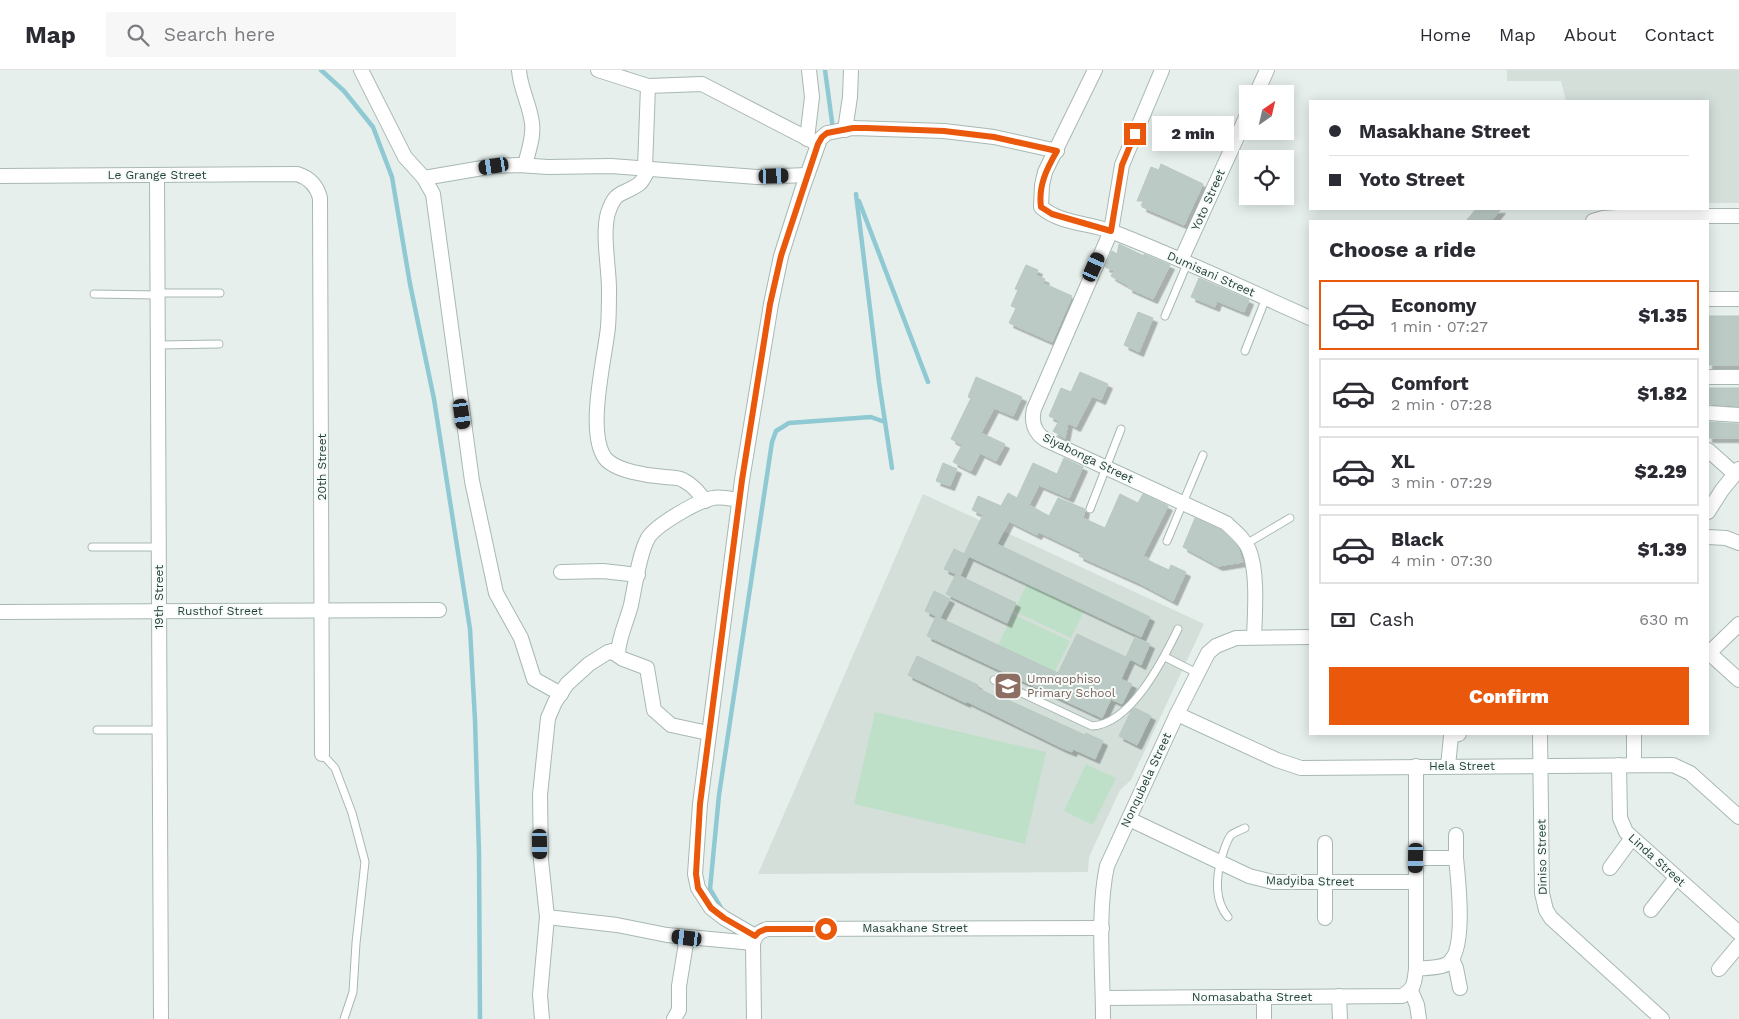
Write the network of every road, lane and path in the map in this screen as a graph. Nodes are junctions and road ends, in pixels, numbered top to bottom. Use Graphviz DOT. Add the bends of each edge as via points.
graph roads {
  1 [pos="361,70"];
  2 [pos="519,70"];
  3 [pos="598,70"];
  4 [pos="809,70"];
  5 [pos="851,70"];
  6 [pos="1095,70"];
  7 [pos="1162,70"];
  8 [pos="1267,70"];
  9 [pos="1260,85"];
  10 [pos="648,86"];
  11 [pos="845,130"];
  12 [pos="1239,134"];
  13 [pos="812,141"];
  14 [pos="1057,151"];
  15 [pos="524,165"];
  16 [pos="647,168"];
  17 [pos="157,175"];
  18 [pos="807,175"];
  19 [pos="0,176"];
  20 [pos="424,178"];
  21 [pos="312,182"];
  22 [pos="1739,216"];
  23 [pos="1596,220"];
  24 [pos="1111,231"];
  25 [pos="1184,262"];
  26 [pos="220,293"];
  27 [pos="94,294"];
  28 [pos="157,294"];
  29 [pos="1266,298"];
  30 [pos="1709,299"];
  31 [pos="1739,299"];
  32 [pos="1165,316"];
  33 [pos="1309,318"];
  34 [pos="219,344"];
  35 [pos="158,345"];
  36 [pos="1245,351"];
  37 [pos="1709,377"];
  38 [pos="1739,377"];
  39 [pos="1709,413"];
  40 [pos="1739,415"];
  41 [pos="1121,429"];
  42 [pos="1709,451"];
  43 [pos="1203,455"];
  44 [pos="1106,468"];
  45 [pos="1735,476"];
  46 [pos="739,500"];
  47 [pos="705,501"];
  48 [pos="1184,503"];
  49 [pos="1710,504"];
  50 [pos="1090,509"];
  51 [pos="1290,518"];
  52 [pos="1709,537"];
  53 [pos="1167,541"];
  54 [pos="1739,543"];
  55 [pos="1246,544"];
  56 [pos="92,547"];
  57 [pos="159,547"];
  58 [pos="561,572"];
  59 [pos="638,575"];
  60 [pos="322,610"];
  61 [pos="439,610"];
  62 [pos="159,611"];
  63 [pos="0,612"];
  64 [pos="1739,624"];
  65 [pos="1178,629"];
  66 [pos="1254,637"];
  67 [pos="1309,637"];
  68 [pos="612,652"];
  69 [pos="1709,652"];
  70 [pos="1709,654"];
  71 [pos="1165,657"];
  72 [pos="1198,673"];
  73 [pos="994,680"];
  74 [pos="1739,680"];
  75 [pos="561,694"];
  76 [pos="1177,714"];
  77 [pos="97,730"];
  78 [pos="160,730"];
  79 [pos="708,733"];
  80 [pos="1451,735"];
  81 [pos="1540,735"];
  82 [pos="1634,735"];
  83 [pos="322,754"];
  84 [pos="1618,765"];
  85 [pos="1634,765"];
  86 [pos="1416,766"];
  87 [pos="1448,766"];
  88 [pos="1540,766"];
  89 [pos="1739,817"];
  90 [pos="1129,818"];
  91 [pos="1246,828"];
  92 [pos="1456,835"];
  93 [pos="1632,838"];
  94 [pos="1325,843"];
  95 [pos="1416,858"];
  96 [pos="1456,858"];
  97 [pos="1220,862"];
  98 [pos="1610,868"];
  99 [pos="1676,878"];
  100 [pos="1324,882"];
  101 [pos="1416,882"];
  102 [pos="1651,910"];
  103 [pos="547,917"];
  104 [pos="1228,918"];
  105 [pos="1324,918"];
  106 [pos="1102,928"];
  107 [pos="1739,934"];
  108 [pos="687,938"];
  109 [pos="754,939"];
  110 [pos="1739,946"];
  111 [pos="1452,959"];
  112 [pos="1719,969"];
  113 [pos="1416,970"];
  114 [pos="1460,988"];
  115 [pos="1406,993"];
  116 [pos="1340,996"];
  117 [pos="1264,997"];
  118 [pos="1103,998"];
  119 [pos="161,1019"];
  120 [pos="344,1019"];
  121 [pos="542,1019"];
  122 [pos="674,1019"];
  123 [pos="754,1019"];
  124 [pos="1103,1019"];
  125 [pos="1264,1019"];
  126 [pos="1340,1019"];
  127 [pos="1419,1019"];
  128 [pos="1662,1019"];
  1 -- 20 [label="street" via="405,157"];
  2 -- 15 [label="street" via="532,130"];
  3 -- 10 [label="street"];
  4 -- 13 [label="street"];
  5 -- 11 [label="street"];
  6 -- 14 [label="street"];
  7 -- 24 [label="street" via="1122,165"];
  8 -- 9 [label="street"];
  10 -- 13 [label="street" via="702,84"];
  10 -- 16 [label="street"];
  11 -- 13 [label="street"];
  11 -- 14 [label="street" via="944,131 994,137"];
  12 -- 25 [label="street, Yoto Street"];
  13 -- 18 [label="street"];
  14 -- 24 [label="street, Dumisani Street" via="1045,172 1041,207 1052,214"];
  15 -- 16 [label="street"];
  15 -- 20 [label="street" via="494,166"];
  16 -- 18 [label="street" via="757,177"];
  16 -- 47 [label="street" via="640,183 617,195 608,215 608,327 599,386 598,437 605,457 611,463 625,470 682,480 695,488"];
  17 -- 19 [label="street, Le Grange Street"];
  17 -- 21 [label="street, Le Grange Street" via="297,174"];
  17 -- 28 [label="street, 19th Street"];
  18 -- 46 [label="street" via="781,256 770,304"];
  20 -- 75 [label="street" via="433,194 472,481 496,592 521,638 534,679"];
  21 -- 60 [label="street, 20th Street" via="320,198"];
  22 -- 23 [label="street" via="1633,216"];
  24 -- 25 [label="street, Dumisani Street"];
  24 -- 44 [label="street, Siyabonga Street" via="1032,416 1041,437"];
  25 -- 29 [label="street, Dumisani Street"];
  25 -- 32 [label="lane"];
  26 -- 28 [label="lane"];
  27 -- 28 [label="lane"];
  28 -- 35 [label="street, 19th Street"];
  29 -- 33 [label="street, Dumisani Street"];
  29 -- 36 [label="lane"];
  30 -- 31 [label="street"];
  34 -- 35 [label="lane"];
  35 -- 57 [label="street, 19th Street"];
  37 -- 38 [label="street"];
  39 -- 40 [label="street"];
  41 -- 44 [label="lane"];
  42 -- 45 [label="street"];
  43 -- 48 [label="lane"];
  44 -- 48 [label="street, Siyabonga Street"];
  44 -- 50 [label="lane"];
  45 -- 49 [label="street"];
  46 -- 47 [label="street" via="713,498"];
  46 -- 79 [label="street"];
  47 -- 59 [label="street" via="677,514 651,535"];
  48 -- 53 [label="lane"];
  48 -- 55 [label="street, Siyabonga Street" via="1226,523"];
  51 -- 55 [label="lane"];
  52 -- 54 [label="street"];
  55 -- 66 [label="street, Siyabonga Street" via="1254,567"];
  56 -- 57 [label="lane"];
  57 -- 62 [label="street, 19th Street"];
  58 -- 59 [label="street"];
  59 -- 68 [label="street" via="618,642 618,653"];
  60 -- 61 [label="street, Rusthof Street"];
  60 -- 62 [label="street, Rusthof Street"];
  60 -- 83 [label="street, 20th Street"];
  62 -- 63 [label="street, Rusthof Street"];
  62 -- 78 [label="street, 19th Street"];
  64 -- 69 [label="street"];
  65 -- 71 [label="lane"];
  66 -- 67 [label="street, Nonqubela Street"];
  66 -- 72 [label="street, Nonqubela Street" via="1236,638 1216,646 1208,653"];
  68 -- 75 [label="street" via="589,664"];
  68 -- 79 [label="street" via="646,668 654,710 671,725"];
  70 -- 74 [label="street"];
  71 -- 72 [label="lane"];
  71 -- 73 [label="lane" via="1130,705 1098,726"];
  72 -- 76 [label="street, Nonqubela Street"];
  75 -- 103 [label="street" via="548,718 540,795 541,860"];
  76 -- 86 [label="street, Hela Street" via="1301,768"];
  76 -- 90 [label="street, Nonqubela Street"];
  77 -- 78 [label="lane"];
  78 -- 119 [label="street, 19th Street"];
  79 -- 109 [label="street" via="700,804 698,888 711,908"];
  80 -- 87 [label="street"];
  81 -- 88 [label="street, Diniso Street"];
  82 -- 85 [label="street"];
  83 -- 120 [label="lane" via="335,768 352,813 365,862 353,992"];
  84 -- 85 [label="street, Hela Street"];
  84 -- 88 [label="street, Hela Street"];
  84 -- 93 [label="street, Linda Street" via="1620,818"];
  85 -- 89 [label="street, Hela Street" via="1683,768"];
  86 -- 87 [label="street, Hela Street"];
  86 -- 95 [label="street"];
  87 -- 88 [label="street, Hela Street"];
  88 -- 128 [label="street, Diniso Street" via="1542,893 1546,910"];
  90 -- 97 [label="street, Madyiba Street"];
  90 -- 106 [label="street, Nonqubela Street" via="1105,875"];
  91 -- 97 [label="lane" via="1228,840"];
  92 -- 96 [label="street"];
  93 -- 98 [label="street"];
  93 -- 99 [label="street, Linda Street"];
  94 -- 100 [label="street"];
  95 -- 96 [label="street"];
  95 -- 101 [label="street"];
  96 -- 111 [label="street" via="1461,911"];
  97 -- 100 [label="street, Madyiba Street" via="1263,881"];
  97 -- 104 [label="lane" via="1218,897"];
  99 -- 102 [label="street"];
  99 -- 107 [label="street, Linda Street"];
  100 -- 101 [label="street, Madyiba Street"];
  100 -- 105 [label="street"];
  101 -- 113 [label="street"];
  103 -- 108 [label="street"];
  103 -- 121 [label="street" via="540,995"];
  106 -- 109 [label="street, Masakhane Street" via="766,929"];
  106 -- 118 [label="street, Nonqubela Street"];
  108 -- 109 [label="street"];
  108 -- 122 [label="street" via="679,986 679,1010"];
  109 -- 123 [label="street"];
  110 -- 112 [label="street"];
  111 -- 113 [label="street" via="1447,964"];
  111 -- 114 [label="street"];
  113 -- 115 [label="street" via="1414,984"];
  115 -- 116 [label="street, Nomasabatha Street"];
  115 -- 127 [label="street" via="1417,1006"];
  116 -- 117 [label="street, Nomasabatha Street"];
  116 -- 126 [label="street"];
  117 -- 118 [label="street, Nomasabatha Street"];
  117 -- 125 [label="street"];
  118 -- 124 [label="street, Nonqubela Street"];
}
